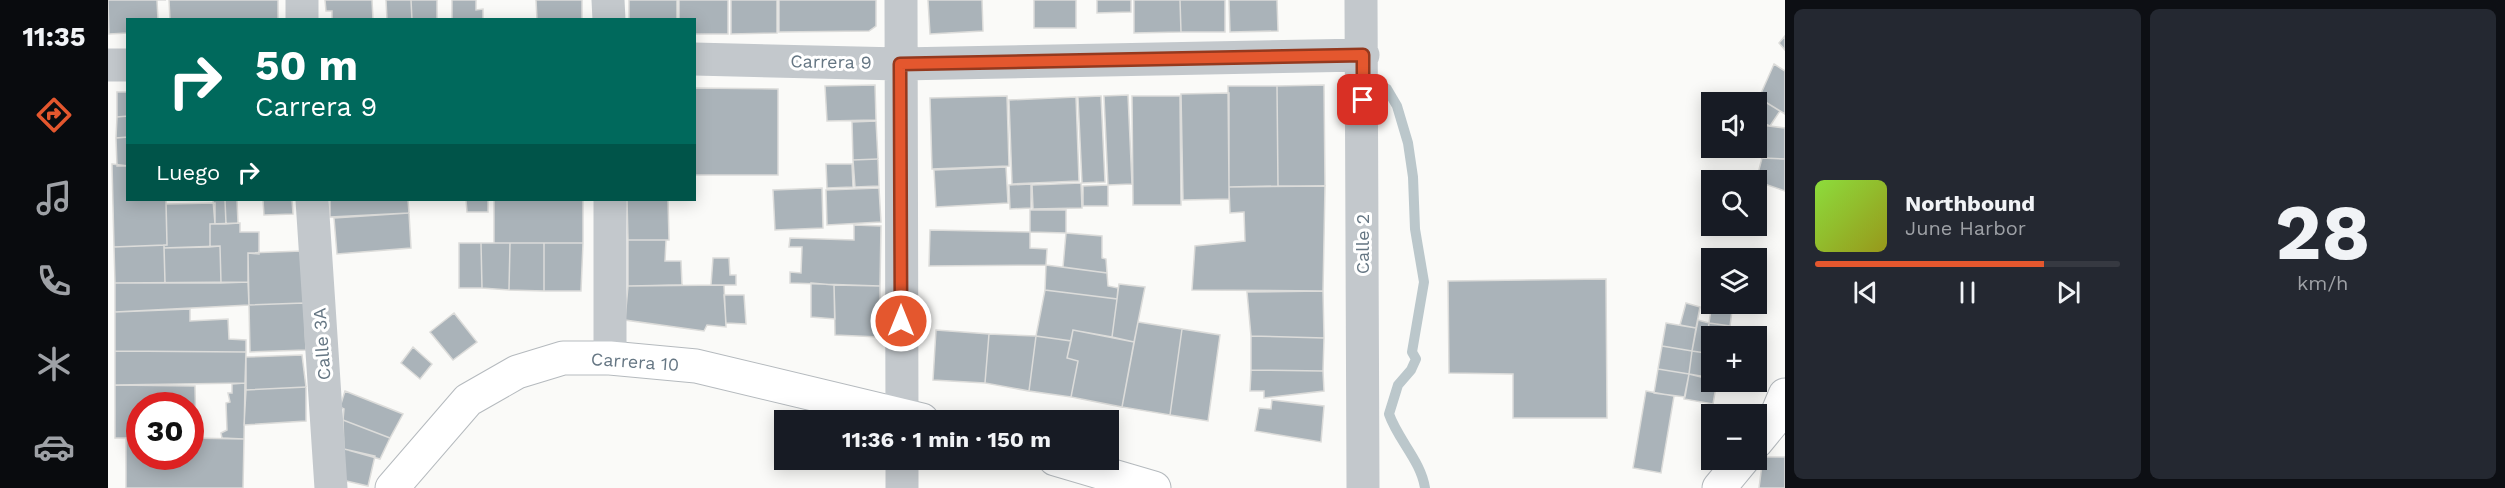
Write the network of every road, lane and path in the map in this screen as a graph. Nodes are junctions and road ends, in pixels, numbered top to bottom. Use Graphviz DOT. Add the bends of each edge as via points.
graph roads {
  1 [pos="302,0"];
  2 [pos="609,0"];
  3 [pos="901,0"];
  4 [pos="1361,0"];
  5 [pos="302,18"];
  6 [pos="609,18"];
  7 [pos="1363,55"];
  8 [pos="696,59"];
  9 [pos="900,64"];
  10 [pos="108,65"];
  11 [pos="126,65"];
  12 [pos="312,201"];
  13 [pos="610,201"];
  14 [pos="610,358"];
  15 [pos="1785,395"];
  16 [pos="876,410"];
  17 [pos="909,410"];
  18 [pos="1767,428"];
  19 [pos="902,470"];
  20 [pos="1093,470"];
  21 [pos="1734,470"];
  22 [pos="331,488"];
  23 [pos="392,488"];
  24 [pos="902,488"];
  25 [pos="1154,488"];
  26 [pos="1363,488"];
  27 [pos="1719,488"];
  1 -- 5 [label="street"];
  2 -- 6 [label="street"];
  3 -- 9 [label="street"];
  4 -- 7 [label="street, Calle 2"];
  7 -- 9 [label="street, Carrera 9"];
  7 -- 26 [label="street, Calle 2"];
  8 -- 9 [label="street, Carrera 9"];
  9 -- 17 [label="street"];
  10 -- 11 [label="street"];
  12 -- 22 [label="street, Calle 3A"];
  13 -- 14 [label="street"];
  14 -- 16 [label="main road, Carrera 10" via="696,366"];
  14 -- 23 [label="main road, Carrera 10" via="563,358 518,372 468,400"];
  15 -- 18 [label="main road"];
  19 -- 24 [label="street"];
  20 -- 25 [label="main road"];
  21 -- 27 [label="main road"];
}
